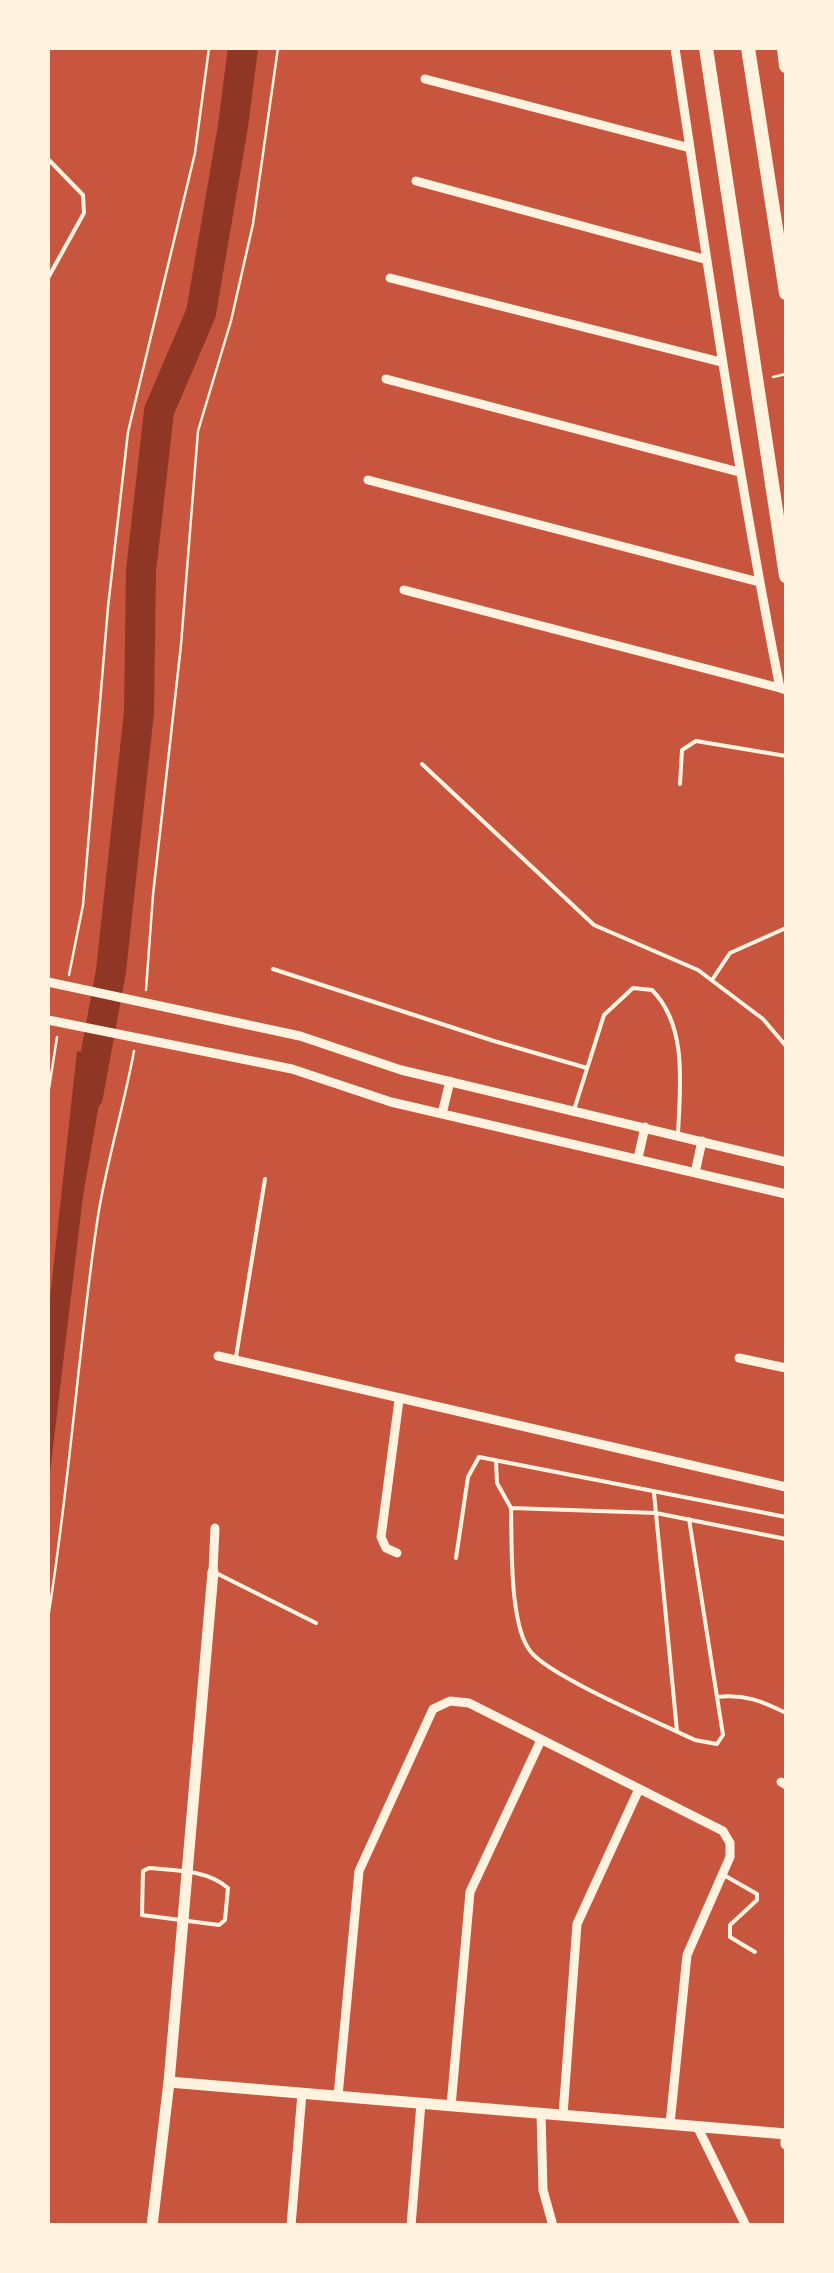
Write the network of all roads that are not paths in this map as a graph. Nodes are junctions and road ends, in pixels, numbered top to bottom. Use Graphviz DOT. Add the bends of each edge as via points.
graph roads {
  1 [pos="675,48"];
  2 [pos="706,48"];
  3 [pos="748,48"];
  4 [pos="784,48"];
  5 [pos="786,66"];
  6 [pos="425,79"];
  7 [pos="690,148"];
  8 [pos="48,159"];
  9 [pos="416,180"];
  10 [pos="704,259"];
  11 [pos="48,278"];
  12 [pos="390,278"];
  13 [pos="786,293"];
  14 [pos="721,362"];
  15 [pos="386,379"];
  16 [pos="739,472"];
  17 [pos="368,480"];
  18 [pos="786,576"];
  19 [pos="759,582"];
  20 [pos="404,590"];
  21 [pos="783,689"];
  22 [pos="786,756"];
  23 [pos="422,764"];
  24 [pos="680,784"];
  25 [pos="786,928"];
  26 [pos="273,969"];
  27 [pos="712,980"];
  28 [pos="48,982"];
  29 [pos="48,1020"];
  30 [pos="786,1046"];
  31 [pos="587,1068"];
  32 [pos="450,1081"];
  33 [pos="574,1110"];
  34 [pos="442,1114"];
  35 [pos="644,1128"];
  36 [pos="678,1135"];
  37 [pos="702,1140"];
  38 [pos="638,1158"];
  39 [pos="786,1162"];
  40 [pos="695,1173"];
  41 [pos="265,1179"];
  42 [pos="786,1194"];
  43 [pos="218,1356"];
  44 [pos="739,1358"];
  45 [pos="236,1360"];
  46 [pos="786,1368"];
  47 [pos="399,1400"];
  48 [pos="496,1460"];
  49 [pos="786,1487"];
  50 [pos="654,1492"];
  51 [pos="511,1508"];
  52 [pos="656,1513"];
  53 [pos="786,1517"];
  54 [pos="689,1519"];
  55 [pos="215,1528"];
  56 [pos="786,1539"];
  57 [pos="397,1553"];
  58 [pos="456,1558"];
  59 [pos="214,1572"];
  60 [pos="316,1624"];
  61 [pos="718,1698"];
  62 [pos="786,1712"];
  63 [pos="677,1731"];
  64 [pos="541,1740"];
  65 [pos="639,1788"];
  66 [pos="189,1872"];
  67 [pos="722,1874"];
  68 [pos="182,1920"];
  69 [pos="755,1952"];
  70 [pos="786,2068"];
  71 [pos="169,2082"];
  72 [pos="302,2093"];
  73 [pos="338,2096"];
  74 [pos="421,2103"];
  75 [pos="451,2106"];
  76 [pos="541,2113"];
  77 [pos="563,2115"];
  78 [pos="670,2124"];
  79 [pos="697,2126"];
  80 [pos="786,2134"];
  81 [pos="786,2144"];
  82 [pos="152,2226"];
  83 [pos="291,2226"];
  84 [pos="411,2226"];
  85 [pos="554,2226"];
  86 [pos="746,2226"];
  1 -- 7 [label="street"];
  2 -- 18 [label="main road"];
  3 -- 13 [label="main road"];
  4 -- 5 [label="main road"];
  6 -- 7 [label="street"];
  7 -- 10 [label="street"];
  8 -- 11 [label="lane" via="83,194 84,214"];
  9 -- 10 [label="street"];
  10 -- 14 [label="street"];
  12 -- 14 [label="street"];
  14 -- 16 [label="street"];
  15 -- 16 [label="street"];
  16 -- 19 [label="street"];
  17 -- 19 [label="street"];
  19 -- 21 [label="street"];
  20 -- 21 [label="street"];
  22 -- 24 [label="lane" via="696,740 682,750"];
  23 -- 27 [label="lane" via="594,925"];
  25 -- 27 [label="lane" via="730,953"];
  26 -- 31 [label="lane"];
  27 -- 30 [label="lane"];
  28 -- 32 [label="street" via="300,1036"];
  29 -- 34 [label="street" via="292,1069"];
  31 -- 33 [label="lane"];
  31 -- 36 [label="lane" via="604,1015 634,988 652,990 667,1005 680,1061"];
  32 -- 33 [label="street"];
  32 -- 34 [label="street"];
  33 -- 35 [label="street"];
  34 -- 38 [label="street"];
  35 -- 36 [label="street"];
  35 -- 38 [label="street"];
  36 -- 37 [label="street"];
  37 -- 39 [label="street"];
  37 -- 40 [label="street"];
  38 -- 40 [label="street"];
  40 -- 42 [label="street"];
  41 -- 45 [label="lane"];
  43 -- 45 [label="street"];
  44 -- 46 [label="street"];
  45 -- 47 [label="street"];
  47 -- 49 [label="street"];
  47 -- 57 [label="street" via="382,1537"];
  48 -- 50 [label="lane"];
  48 -- 51 [label="lane" via="496,1482"];
  48 -- 58 [label="lane" via="479,1457 468,1477"];
  50 -- 52 [label="lane"];
  50 -- 53 [label="lane"];
  51 -- 52 [label="lane"];
  51 -- 63 [label="lane" via="515,1609 530,1652"];
  52 -- 54 [label="lane"];
  52 -- 63 [label="lane"];
  54 -- 56 [label="lane"];
  54 -- 61 [label="lane"];
  55 -- 59 [label="street"];
  59 -- 60 [label="lane"];
  59 -- 66 [label="street"];
  61 -- 62 [label="lane" via="757,1698"];
  61 -- 63 [label="lane" via="718,1744"];
  64 -- 65 [label="street"];
  64 -- 73 [label="street" via="470,1703 450,1701 433,1709 359,1870"];
  64 -- 75 [label="street" via="470,1892"];
  65 -- 67 [label="street" via="723,1831 730,1857"];
  65 -- 77 [label="street" via="577,1924"];
  66 -- 68 [label="street"];
  66 -- 68 [label="lane" via="228,1888 224,1920"];
  66 -- 68 [label="lane" via="143,1870 142,1914"];
  67 -- 69 [label="lane" via="757,1894 730,1925 730,1937"];
  67 -- 78 [label="street" via="687,1955"];
  68 -- 71 [label="street"];
  70 -- 80 [label="lane"];
  71 -- 72 [label="street"];
  71 -- 82 [label="street"];
  72 -- 73 [label="street"];
  72 -- 83 [label="street"];
  73 -- 74 [label="street"];
  74 -- 75 [label="street"];
  74 -- 84 [label="street"];
  75 -- 76 [label="street"];
  76 -- 77 [label="street"];
  76 -- 85 [label="street" via="544,2190"];
  77 -- 78 [label="street"];
  78 -- 79 [label="street"];
  79 -- 80 [label="street"];
  79 -- 86 [label="street"];
  80 -- 81 [label="street"];
}
